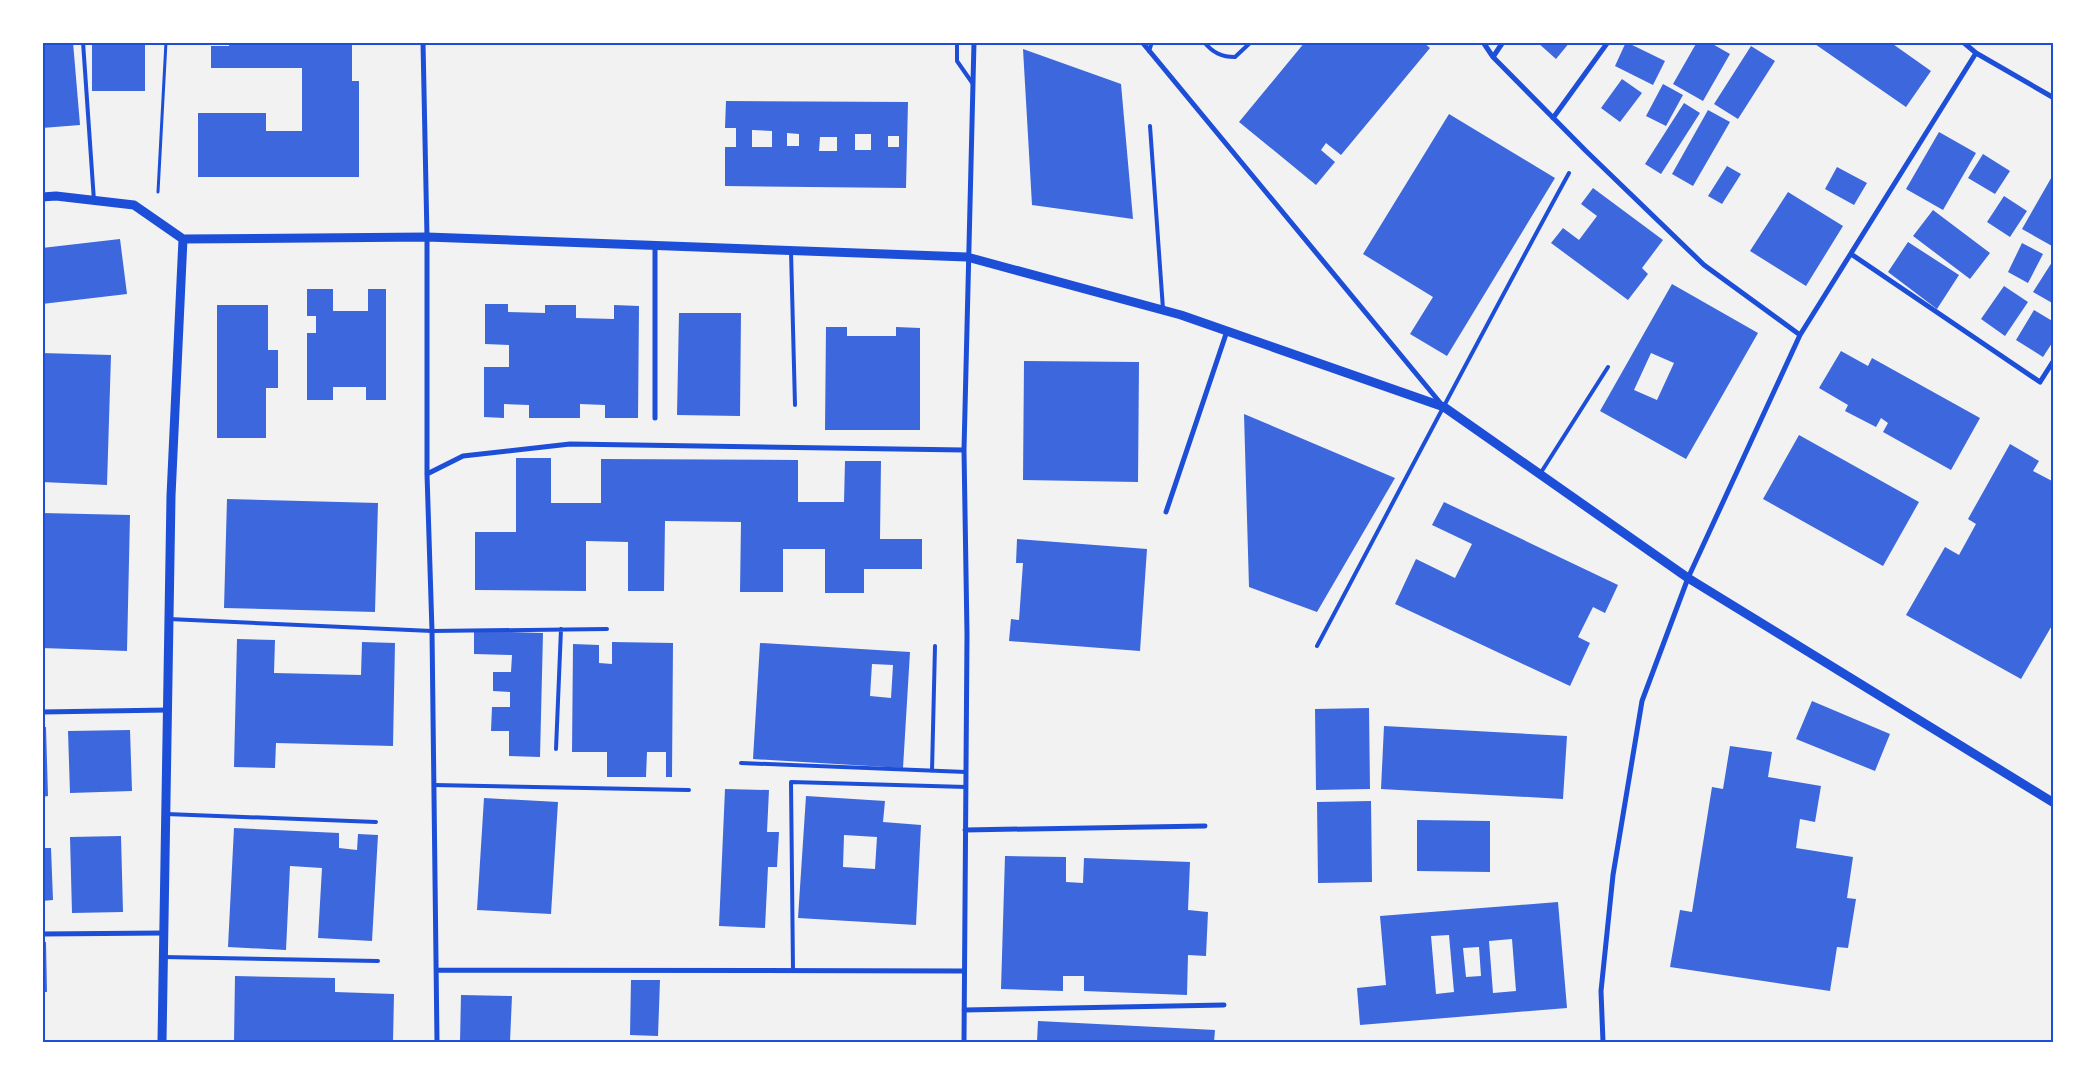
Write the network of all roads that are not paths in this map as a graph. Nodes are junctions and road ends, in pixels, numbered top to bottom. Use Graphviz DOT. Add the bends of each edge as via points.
graph roads {
  1 [pos="83,42"];
  2 [pos="423,42"];
  3 [pos="957,42"];
  4 [pos="974,42"];
  5 [pos="1142,42"];
  6 [pos="1152,42"];
  7 [pos="1204,42"];
  8 [pos="1251,42"];
  9 [pos="1483,42"];
  10 [pos="1503,42"];
  11 [pos="1608,42"];
  12 [pos="1963,42"];
  13 [pos="1149,51"];
  14 [pos="1976,53"];
  15 [pos="1493,56"];
  16 [pos="972,84"];
  17 [pos="2054,98"];
  18 [pos="1553,118"];
  19 [pos="1150,126"];
  20 [pos="1568,173"];
  21 [pos="42,197"];
  22 [pos="94,201"];
  23 [pos="427,238"];
  24 [pos="183,239"];
  25 [pos="655,246"];
  26 [pos="791,251"];
  27 [pos="1851,254"];
  28 [pos="967,257"];
  29 [pos="1164,310"];
  30 [pos="1227,330"];
  31 [pos="1800,335"];
  32 [pos="2054,360"];
  33 [pos="1608,367"];
  34 [pos="795,404"];
  35 [pos="1444,407"];
  36 [pos="655,418"];
  37 [pos="964,450"];
  38 [pos="427,474"];
  39 [pos="1540,474"];
  40 [pos="1166,512"];
  41 [pos="1688,578"];
  42 [pos="169,619"];
  43 [pos="607,629"];
  44 [pos="561,630"];
  45 [pos="432,631"];
  46 [pos="935,646"];
  47 [pos="1317,646"];
  48 [pos="168,710"];
  49 [pos="42,712"];
  50 [pos="556,749"];
  51 [pos="741,763"];
  52 [pos="932,770"];
  53 [pos="966,772"];
  54 [pos="434,785"];
  55 [pos="966,787"];
  56 [pos="690,790"];
  57 [pos="2054,804"];
  58 [pos="166,814"];
  59 [pos="376,822"];
  60 [pos="1205,826"];
  61 [pos="965,830"];
  62 [pos="164,933"];
  63 [pos="42,934"];
  64 [pos="163,958"];
  65 [pos="378,961"];
  66 [pos="436,970"];
  67 [pos="793,971"];
  68 [pos="964,971"];
  69 [pos="1224,1005"];
  70 [pos="964,1010"];
  71 [pos="162,1042"];
  72 [pos="436,1042"];
  73 [pos="964,1042"];
  74 [pos="1603,1042"];
  1 -- 22 [label="lane"];
  2 -- 23 [label="street"];
  3 -- 16 [label="lane" via="957,61"];
  4 -- 16 [label="street"];
  5 -- 13 [label="street"];
  6 -- 13 [label="lane"];
  7 -- 8 [label="lane" via="1211,50 1224,56 1236,56"];
  9 -- 15 [label="street"];
  10 -- 15 [label="street"];
  11 -- 18 [label="street"];
  12 -- 14 [label="street"];
  13 -- 35 [label="street"];
  14 -- 17 [label="street"];
  14 -- 27 [label="street"];
  15 -- 18 [label="street"];
  16 -- 28 [label="street"];
  18 -- 31 [label="street" via="1704,265"];
  19 -- 29 [label="lane"];
  20 -- 35 [label="lane"];
  21 -- 22 [label="street"];
  22 -- 24 [label="street" via="134,206"];
  23 -- 24 [label="street"];
  23 -- 25 [label="street"];
  23 -- 38 [label="street"];
  24 -- 42 [label="street" via="170,496"];
  25 -- 26 [label="street"];
  25 -- 36 [label="street"];
  26 -- 28 [label="street"];
  26 -- 34 [label="lane"];
  27 -- 31 [label="street"];
  27 -- 32 [label="street" via="2040,382"];
  28 -- 29 [label="street"];
  28 -- 37 [label="street"];
  29 -- 30 [label="street"];
  30 -- 35 [label="street"];
  30 -- 40 [label="street"];
  31 -- 41 [label="street"];
  33 -- 39 [label="lane"];
  35 -- 39 [label="street"];
  35 -- 47 [label="lane"];
  37 -- 38 [label="street" via="570,444 463,456"];
  37 -- 53 [label="street"];
  38 -- 45 [label="street"];
  39 -- 41 [label="street"];
  41 -- 57 [label="street"];
  41 -- 74 [label="street" via="1642,701 1613,876 1601,991"];
  42 -- 45 [label="lane"];
  42 -- 48 [label="street"];
  43 -- 44 [label="lane"];
  44 -- 45 [label="lane"];
  44 -- 50 [label="lane"];
  45 -- 54 [label="street"];
  46 -- 52 [label="lane"];
  48 -- 49 [label="street"];
  48 -- 58 [label="street"];
  51 -- 52 [label="lane"];
  52 -- 53 [label="lane"];
  53 -- 55 [label="street"];
  54 -- 56 [label="lane"];
  54 -- 66 [label="street"];
  55 -- 61 [label="street"];
  55 -- 67 [label="lane" via="791,782"];
  58 -- 59 [label="lane"];
  58 -- 62 [label="street"];
  60 -- 61 [label="street"];
  61 -- 68 [label="street"];
  62 -- 63 [label="street"];
  62 -- 64 [label="street"];
  64 -- 65 [label="lane"];
  64 -- 71 [label="street"];
  66 -- 67 [label="street"];
  66 -- 72 [label="street"];
  67 -- 68 [label="street"];
  68 -- 70 [label="street"];
  69 -- 70 [label="street"];
  70 -- 73 [label="street"];
}
